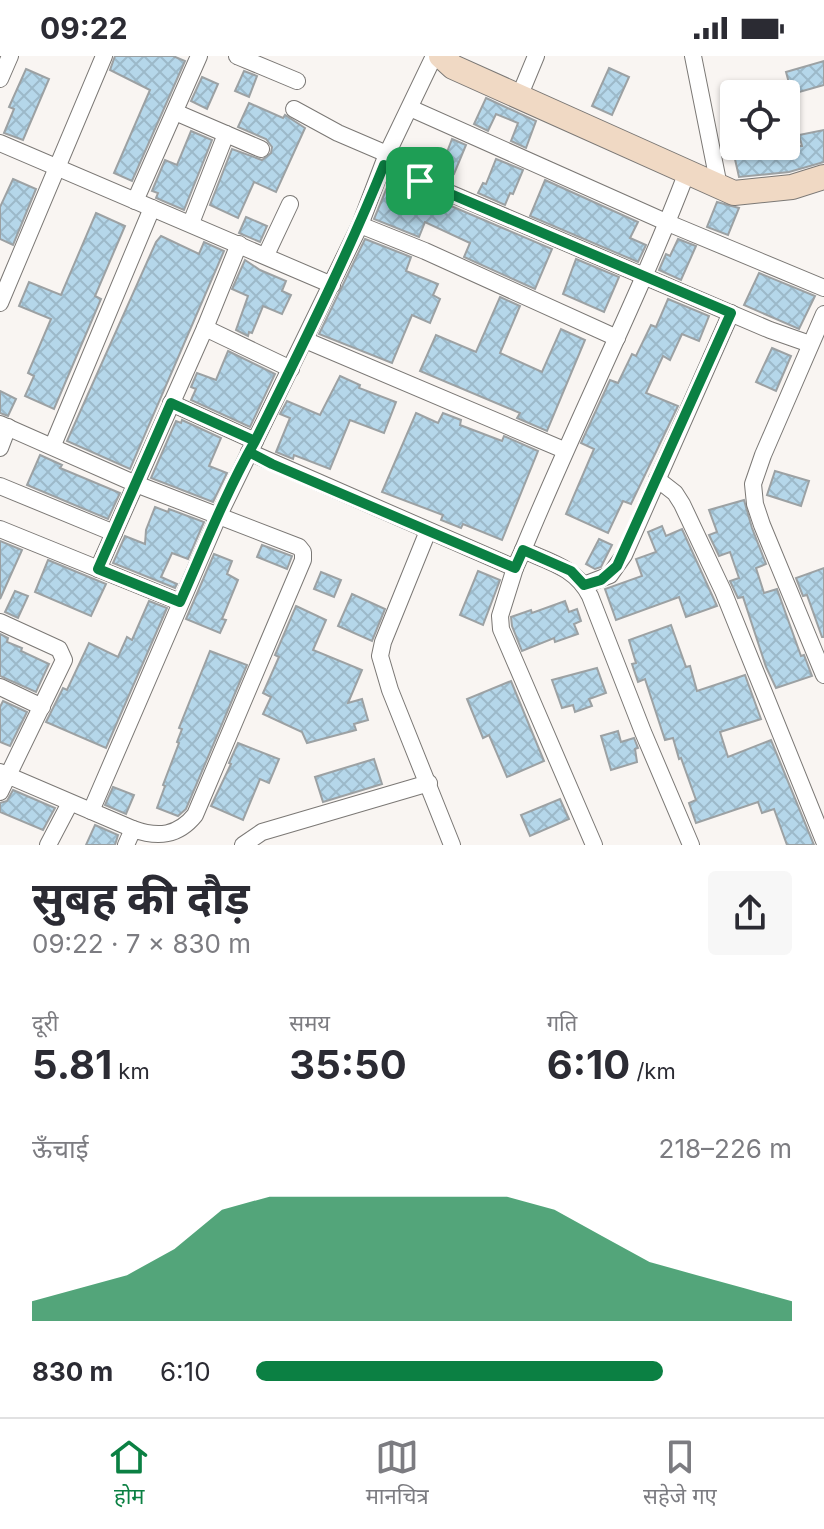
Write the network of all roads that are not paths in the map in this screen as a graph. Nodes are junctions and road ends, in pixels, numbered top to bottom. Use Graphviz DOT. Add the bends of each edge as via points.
graph roads {
  1 [pos="10,56"];
  2 [pos="104,56"];
  3 [pos="199,56"];
  4 [pos="237,56"];
  5 [pos="434,56"];
  6 [pos="441,56"];
  7 [pos="536,56"];
  8 [pos="698,57"];
  9 [pos="0,79"];
  10 [pos="297,81"];
  11 [pos="519,97"];
  12 [pos="410,108"];
  13 [pos="294,109"];
  14 [pos="175,112"];
  15 [pos="226,134"];
  16 [pos="0,143"];
  17 [pos="261,149"];
  18 [pos="386,159"];
  19 [pos="58,166"];
  20 [pos="687,172"];
  21 [pos="824,177"];
  22 [pos="719,186"];
  23 [pos="135,201"];
  24 [pos="290,204"];
  25 [pos="152,208"];
  26 [pos="191,223"];
  27 [pos="668,223"];
  28 [pos="360,225"];
  29 [pos="239,244"];
  30 [pos="266,255"];
  31 [pos="643,276"];
  32 [pos="332,285"];
  33 [pos="824,288"];
  34 [pos="0,303"];
  35 [pos="731,313"];
  36 [pos="824,314"];
  37 [pos="205,328"];
  38 [pos="617,338"];
  39 [pos="305,340"];
  40 [pos="810,344"];
  41 [pos="291,369"];
  42 [pos="171,403"];
  43 [pos="4,425"];
  44 [pos="53,445"];
  45 [pos="252,447"];
  46 [pos="0,448"];
  47 [pos="564,450"];
  48 [pos="657,479"];
  49 [pos="136,484"];
  50 [pos="0,486"];
  51 [pos="218,517"];
  52 [pos="0,529"];
  53 [pos="428,531"];
  54 [pos="114,533"];
  55 [pos="523,550"];
  56 [pos="515,568"];
  57 [pos="98,569"];
  58 [pos="584,585"];
  59 [pos="180,602"];
  60 [pos="0,622"];
  61 [pos="824,675"];
  62 [pos="0,687"];
  63 [pos="42,707"];
  64 [pos="4,773"];
  65 [pos="429,783"];
  66 [pos="0,792"];
  67 [pos="70,803"];
  68 [pos="91,811"];
  69 [pos="133,829"];
  70 [pos="824,841"];
  71 [pos="48,845"];
  72 [pos="126,845"];
  73 [pos="243,845"];
  74 [pos="452,845"];
  75 [pos="594,845"];
  76 [pos="691,845"];
  1 -- 9 [label="street"];
  2 -- 19 [label="street"];
  3 -- 14 [label="street"];
  4 -- 10 [label="street"];
  5 -- 12 [label="street"];
  6 -- 11 [label="street" via="453,67"];
  7 -- 11 [label="street"];
  8 -- 22 [label="street"];
  11 -- 20 [label="street"];
  12 -- 18 [label="street"];
  12 -- 27 [label="street"];
  13 -- 18 [label="street"];
  14 -- 15 [label="street"];
  14 -- 23 [label="street"];
  15 -- 17 [label="street"];
  15 -- 26 [label="street"];
  16 -- 19 [label="street"];
  18 -- 28 [label="street"];
  18 -- 31 [label="street"];
  19 -- 23 [label="street"];
  19 -- 34 [label="street"];
  20 -- 22 [label="street"];
  20 -- 27 [label="street"];
  21 -- 22 [label="street" via="792,187 734,193"];
  23 -- 25 [label="street"];
  24 -- 30 [label="street"];
  25 -- 26 [label="street"];
  25 -- 44 [label="street"];
  26 -- 29 [label="street"];
  27 -- 31 [label="street"];
  27 -- 33 [label="street"];
  28 -- 32 [label="street"];
  28 -- 38 [label="street"];
  29 -- 30 [label="street"];
  29 -- 37 [label="street"];
  30 -- 32 [label="street"];
  31 -- 35 [label="street"];
  31 -- 38 [label="street"];
  32 -- 39 [label="street"];
  35 -- 40 [label="street"];
  35 -- 48 [label="street"];
  36 -- 40 [label="street"];
  37 -- 41 [label="street"];
  37 -- 42 [label="street"];
  38 -- 47 [label="street"];
  39 -- 41 [label="street"];
  39 -- 47 [label="street"];
  40 -- 61 [label="street" via="753,484 762,525"];
  41 -- 45 [label="street"];
  42 -- 45 [label="street"];
  42 -- 49 [label="street"];
  43 -- 44 [label="street"];
  43 -- 46 [label="street"];
  44 -- 49 [label="street"];
  45 -- 51 [label="street"];
  45 -- 53 [label="street"];
  47 -- 55 [label="street"];
  48 -- 58 [label="street" via="617,566 601,580"];
  48 -- 70 [label="street" via="682,504 723,591"];
  49 -- 51 [label="street"];
  49 -- 54 [label="street"];
  50 -- 54 [label="street"];
  51 -- 59 [label="street"];
  51 -- 69 [label="street" via="299,547 303,560 195,815 185,828 170,833"];
  52 -- 57 [label="street"];
  53 -- 56 [label="street"];
  53 -- 65 [label="street" via="380,656"];
  54 -- 57 [label="street"];
  55 -- 56 [label="street"];
  55 -- 58 [label="street" via="571,571"];
  56 -- 75 [label="street" via="501,629"];
  57 -- 59 [label="street"];
  58 -- 76 [label="street"];
  59 -- 68 [label="street"];
  60 -- 63 [label="street" via="63,654"];
  62 -- 63 [label="street"];
  63 -- 64 [label="street"];
  64 -- 66 [label="street"];
  64 -- 67 [label="street"];
  65 -- 73 [label="street" via="262,832"];
  65 -- 74 [label="street"];
  67 -- 68 [label="street"];
  67 -- 71 [label="street"];
  68 -- 69 [label="street"];
  69 -- 72 [label="street"];
}
